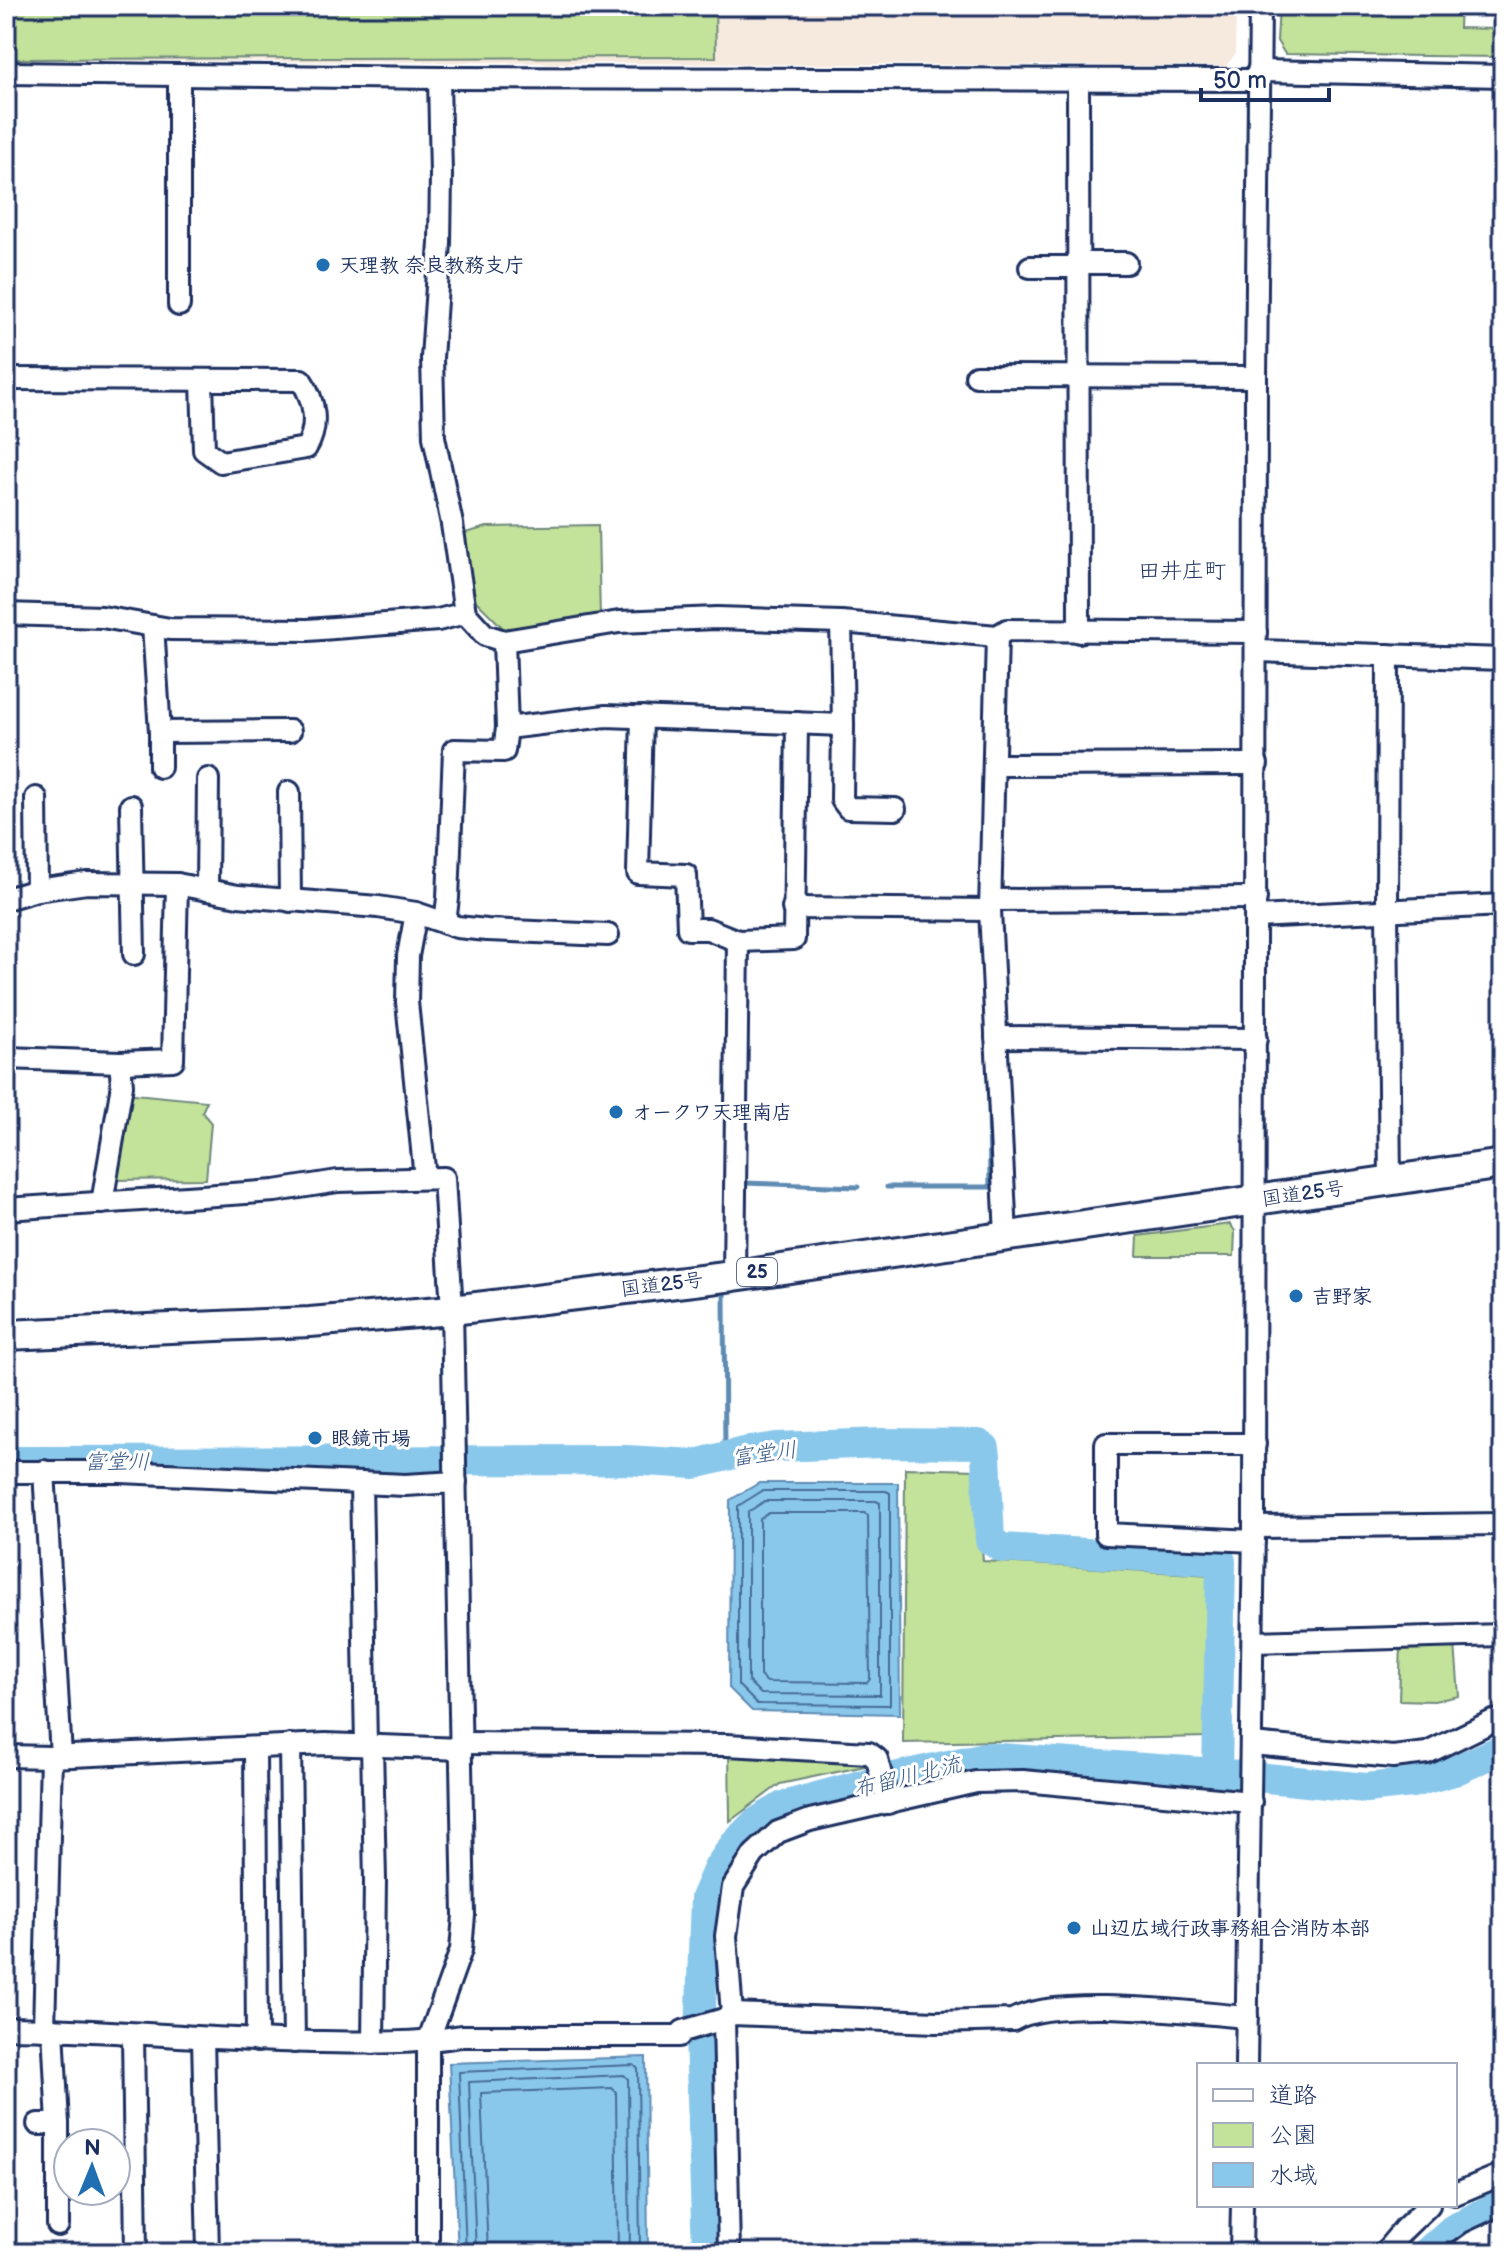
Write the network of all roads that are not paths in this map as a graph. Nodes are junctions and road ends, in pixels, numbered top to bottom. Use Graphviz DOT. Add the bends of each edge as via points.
graph roads {
  1 [pos="1260,6"];
  2 [pos="6,73"];
  3 [pos="1258,75"];
  4 [pos="179,76"];
  5 [pos="1503,76"];
  6 [pos="439,78"];
  7 [pos="1078,80"];
  8 [pos="1126,263"];
  9 [pos="1079,265"];
  10 [pos="1030,267"];
  11 [pos="179,305"];
  12 [pos="976,376"];
  13 [pos="1256,377"];
  14 [pos="1079,378"];
  15 [pos="6,379"];
  16 [pos="202,380"];
  17 [pos="465,613"];
  18 [pos="6,614"];
  19 [pos="841,622"];
  20 [pos="153,626"];
  21 [pos="1079,632"];
  22 [pos="997,636"];
  23 [pos="504,641"];
  24 [pos="1256,642"];
  25 [pos="1388,655"];
  26 [pos="1503,659"];
  27 [pos="642,717"];
  28 [pos="797,723"];
  29 [pos="843,725"];
  30 [pos="507,728"];
  31 [pos="290,731"];
  32 [pos="160,732"];
  33 [pos="1257,764"];
  34 [pos="995,765"];
  35 [pos="160,767"];
  36 [pos="208,779"];
  37 [pos="289,792"];
  38 [pos="36,798"];
  39 [pos="131,806"];
  40 [pos="895,809"];
  41 [pos="133,882"];
  42 [pos="177,884"];
  43 [pos="37,890"];
  44 [pos="207,890"];
  45 [pos="6,899"];
  46 [pos="290,901"];
  47 [pos="990,905"];
  48 [pos="1503,905"];
  49 [pos="793,908"];
  50 [pos="1256,908"];
  51 [pos="1387,911"];
  52 [pos="416,913"];
  53 [pos="445,923"];
  54 [pos="608,935"];
  55 [pos="738,941"];
  56 [pos="134,954"];
  57 [pos="996,1037"];
  58 [pos="1256,1039"];
  59 [pos="6,1058"];
  60 [pos="120,1062"];
  61 [pos="1503,1164"];
  62 [pos="425,1178"];
  63 [pos="1390,1180"];
  64 [pos="1255,1200"];
  65 [pos="102,1203"];
  66 [pos="6,1209"];
  67 [pos="1006,1236"];
  68 [pos="734,1276"];
  69 [pos="452,1310"];
  70 [pos="6,1335"];
  71 [pos="1255,1444"];
  72 [pos="456,1470"];
  73 [pos="44,1471"];
  74 [pos="6,1472"];
  75 [pos="361,1483"];
  76 [pos="1503,1524"];
  77 [pos="1254,1534"];
  78 [pos="1503,1635"];
  79 [pos="1253,1642"];
  80 [pos="1503,1719"];
  81 [pos="290,1745"];
  82 [pos="369,1745"];
  83 [pos="462,1746"];
  84 [pos="255,1748"];
  85 [pos="1252,1749"];
  86 [pos="6,1756"];
  87 [pos="56,1757"];
  88 [pos="1251,1798"];
  89 [pos="887,1802"];
  90 [pos="1247,2017"];
  91 [pos="726,2018"];
  92 [pos="6,2028"];
  93 [pos="49,2029"];
  94 [pos="133,2034"];
  95 [pos="203,2038"];
  96 [pos="257,2041"];
  97 [pos="294,2042"];
  98 [pos="428,2042"];
  99 [pos="373,2043"];
  100 [pos="1246,2063"];
  101 [pos="1503,2174"];
  102 [pos="1457,2193"];
  103 [pos="1242,2207"];
  104 [pos="1427,2207"];
  105 [pos="52,2216"];
  106 [pos="1503,2228"];
  107 [pos="136,2253"];
  108 [pos="208,2253"];
  109 [pos="428,2253"];
  110 [pos="729,2253"];
  111 [pos="1241,2253"];
  112 [pos="1384,2253"];
  113 [pos="1458,2253"];
  1 -- 3 [label="street"];
  2 -- 4 [label="street"];
  3 -- 5 [label="street"];
  3 -- 7 [label="street"];
  3 -- 13 [label="street"];
  4 -- 6 [label="street"];
  4 -- 11 [label="street"];
  6 -- 7 [label="street"];
  6 -- 17 [label="street" via="434,437"];
  7 -- 9 [label="street"];
  8 -- 9 [label="street"];
  9 -- 10 [label="street"];
  9 -- 14 [label="street"];
  12 -- 14 [label="street"];
  13 -- 14 [label="street"];
  13 -- 24 [label="street"];
  14 -- 21 [label="street"];
  15 -- 16 [label="street"];
  16 -- 16 [label="street" via="301,380 312,395 314,435 306,448 221,462 204,450"];
  17 -- 20 [label="street" via="438,620 308,630"];
  17 -- 23 [label="street" via="485,635"];
  18 -- 20 [label="street" via="102,617"];
  19 -- 22 [label="street"];
  19 -- 23 [label="street" via="619,622"];
  19 -- 29 [label="street"];
  20 -- 32 [label="street"];
  21 -- 22 [label="street" via="1007,630"];
  21 -- 24 [label="street"];
  22 -- 34 [label="street"];
  23 -- 30 [label="street"];
  24 -- 25 [label="street"];
  24 -- 33 [label="street"];
  25 -- 26 [label="street"];
  25 -- 51 [label="street"];
  27 -- 28 [label="street"];
  27 -- 30 [label="street"];
  27 -- 55 [label="street" via="638,873 686,875 688,929 708,929"];
  28 -- 29 [label="street"];
  28 -- 49 [label="street"];
  29 -- 40 [label="street" via="842,800 848,808"];
  30 -- 53 [label="street" via="504,751 454,750"];
  31 -- 32 [label="street"];
  32 -- 35 [label="street"];
  33 -- 34 [label="street"];
  33 -- 50 [label="street"];
  34 -- 47 [label="street"];
  36 -- 44 [label="street"];
  37 -- 46 [label="street"];
  38 -- 43 [label="street"];
  39 -- 41 [label="street"];
  41 -- 42 [label="street"];
  41 -- 43 [label="street"];
  41 -- 56 [label="street"];
  42 -- 44 [label="street"];
  42 -- 60 [label="street" via="173,1060"];
  43 -- 45 [label="street"];
  44 -- 46 [label="street"];
  46 -- 52 [label="street"];
  47 -- 49 [label="street"];
  47 -- 50 [label="street"];
  47 -- 57 [label="street"];
  48 -- 51 [label="street"];
  49 -- 55 [label="street" via="794,939"];
  50 -- 51 [label="street"];
  50 -- 58 [label="street"];
  51 -- 63 [label="street"];
  52 -- 53 [label="street"];
  52 -- 62 [label="street" via="407,1002"];
  53 -- 54 [label="street"];
  55 -- 68 [label="street"];
  57 -- 58 [label="street"];
  57 -- 67 [label="street"];
  58 -- 64 [label="street"];
  59 -- 60 [label="street"];
  60 -- 65 [label="street" via="122,1085"];
  61 -- 63 [label="highway, 国道25号 / 25"];
  62 -- 65 [label="street"];
  62 -- 69 [label="street" via="444,1178"];
  63 -- 64 [label="highway, 国道25号 / 25"];
  64 -- 67 [label="highway, 国道25号 / 25"];
  64 -- 71 [label="street"];
  65 -- 66 [label="street"];
  67 -- 68 [label="highway, 国道25号 / 25"];
  68 -- 69 [label="highway, 国道25号 / 25"];
  69 -- 70 [label="highway, 国道25号 / 25" via="310,1322"];
  69 -- 72 [label="street"];
  71 -- 77 [label="street"];
  71 -- 77 [label="street" via="1106,1444 1106,1534"];
  72 -- 75 [label="street" via="405,1485"];
  72 -- 83 [label="street"];
  73 -- 74 [label="street"];
  73 -- 75 [label="street"];
  73 -- 87 [label="street"];
  75 -- 82 [label="street"];
  76 -- 77 [label="street"];
  77 -- 79 [label="street"];
  78 -- 79 [label="street"];
  79 -- 85 [label="street"];
  80 -- 85 [label="street" via="1416,1755"];
  81 -- 82 [label="street"];
  81 -- 84 [label="street"];
  81 -- 97 [label="street"];
  82 -- 83 [label="street"];
  82 -- 99 [label="street" via="375,1880"];
  83 -- 89 [label="street" via="727,1745 869,1753 877,1759"];
  83 -- 98 [label="street" via="461,1950"];
  84 -- 87 [label="street"];
  84 -- 96 [label="street"];
  85 -- 88 [label="street"];
  86 -- 87 [label="street"];
  87 -- 93 [label="street"];
  88 -- 89 [label="street" via="1023,1781 976,1782"];
  88 -- 90 [label="street"];
  89 -- 91 [label="street" via="778,1832 754,1854 733,1887 726,1936"];
  90 -- 91 [label="street" via="1067,2007 1013,2020"];
  90 -- 100 [label="street"];
  91 -- 98 [label="street" via="679,2036 461,2036"];
  91 -- 110 [label="street"];
  92 -- 93 [label="street"];
  93 -- 94 [label="street"];
  93 -- 105 [label="street"];
  94 -- 95 [label="street"];
  94 -- 107 [label="street"];
  95 -- 96 [label="street"];
  95 -- 108 [label="street"];
  96 -- 97 [label="street"];
  97 -- 99 [label="street"];
  98 -- 99 [label="street"];
  98 -- 109 [label="street"];
  101 -- 102 [label="street"];
  103 -- 111 [label="street"];
  104 -- 112 [label="street"];
  106 -- 113 [label="street"];
}
